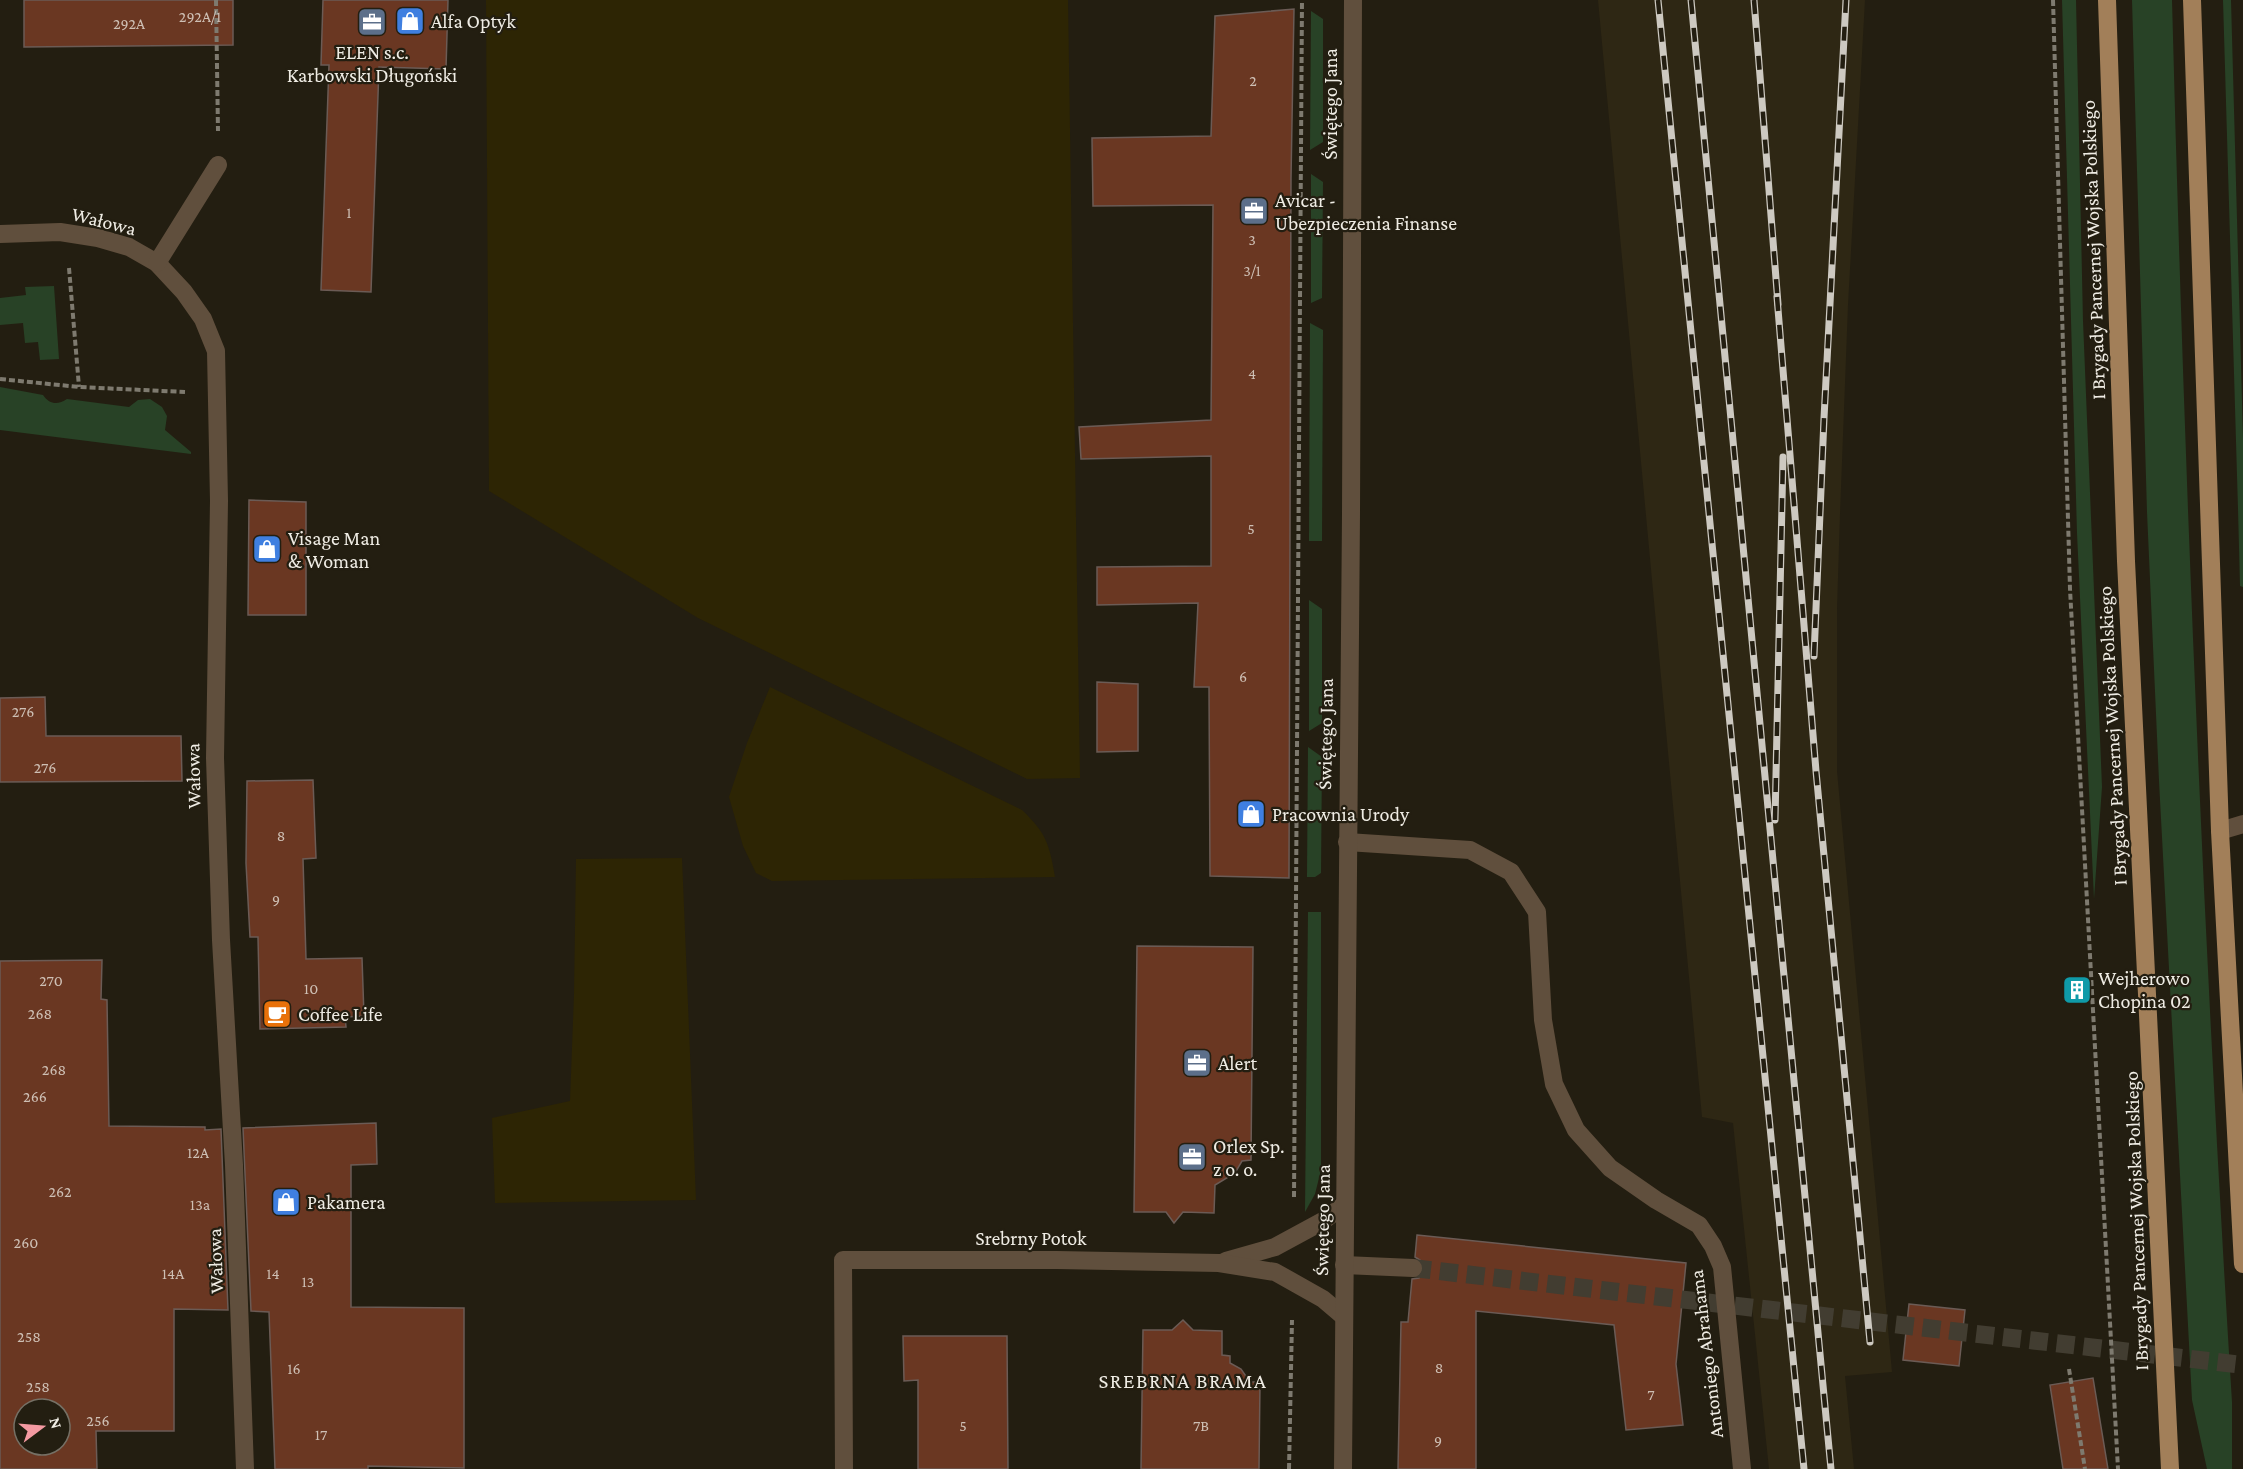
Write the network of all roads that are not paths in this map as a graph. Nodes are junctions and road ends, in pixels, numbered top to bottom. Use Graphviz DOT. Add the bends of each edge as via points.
graph roads {
  1 [pos="1353,0"];
  2 [pos="2107,0"];
  3 [pos="2192,0"];
  4 [pos="218,165"];
  5 [pos="0,234"];
  6 [pos="157,263"];
  7 [pos="2243,824"];
  8 [pos="2220,831"];
  9 [pos="1347,842"];
  10 [pos="1345,1204"];
  11 [pos="1219,1263"];
  12 [pos="2243,1264"];
  13 [pos="1344,1265"];
  14 [pos="1413,1268"];
  15 [pos="1343,1316"];
  16 [pos="245,1469"];
  17 [pos="844,1469"];
  18 [pos="1343,1469"];
  19 [pos="1742,1469"];
  20 [pos="2170,1469"];
  1 -- 9 [label="street, Świętego Jana"];
  2 -- 20 [label="main road, I Brygady Pancernej Wojska Polskiego" via="2126,561"];
  3 -- 8 [label="main road"];
  4 -- 6 [label="street"];
  5 -- 6 [label="street, Wałowa" via="66,233 98,238 129,247"];
  6 -- 16 [label="street, Wałowa" via="184,291 203,319 216,351 219,501 214,758"];
  7 -- 8 [label="street"];
  8 -- 12 [label="main road"];
  9 -- 10 [label="street, Świętego Jana"];
  9 -- 19 [label="street, Antoniego Abrahama" via="1470,850 1511,872 1537,912 1543,1020 1554,1084 1576,1130 1610,1168 1699,1226 1722,1267"];
  10 -- 11 [label="street, Srebrny Potok" via="1275,1247"];
  10 -- 13 [label="street, Świętego Jana"];
  11 -- 15 [label="street, Srebrny Potok" via="1275,1272 1323,1299"];
  11 -- 17 [label="street, Srebrny Potok" via="843,1260"];
  13 -- 14 [label="street"];
  13 -- 15 [label="street, Świętego Jana"];
  15 -- 18 [label="street, Świętego Jana"];
}
